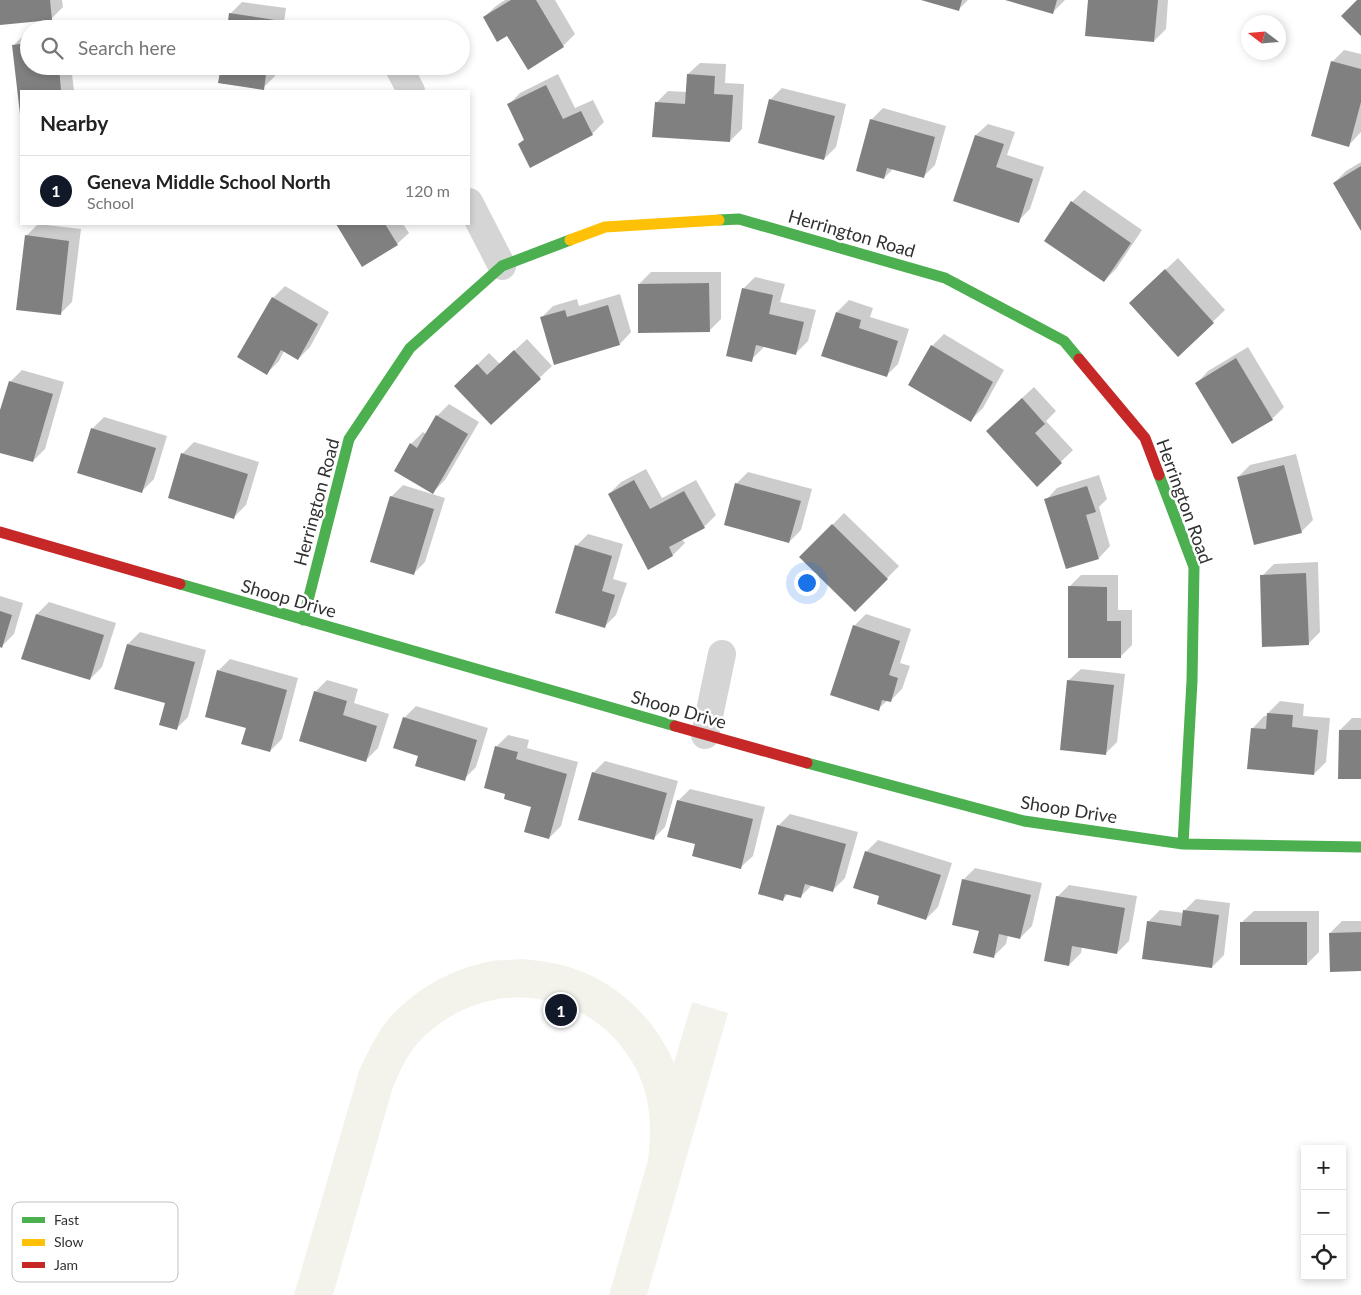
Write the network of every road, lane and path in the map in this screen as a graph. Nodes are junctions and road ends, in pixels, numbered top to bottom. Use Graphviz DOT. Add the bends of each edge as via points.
graph roads {
  1 [pos="403,75"];
  2 [pos="410,90"];
  3 [pos="470,204"];
  4 [pos="502,266"];
  5 [pos="0,532"];
  6 [pos="303,620"];
  7 [pos="722,654"];
  8 [pos="705,735"];
  9 [pos="1183,844"];
  10 [pos="1361,847"];
  1 -- 2 [label="street"];
  3 -- 4 [label="street"];
  4 -- 6 [label="street, Herrington Road" via="410,348 349,439"];
  4 -- 9 [label="street, Herrington Road" via="605,226 739,219 945,278 1064,341 1145,438 1194,567 1192,682"];
  5 -- 6 [label="street, Shoop Drive"];
  6 -- 8 [label="street, Shoop Drive"];
  7 -- 8 [label="street"];
  8 -- 9 [label="street, Shoop Drive" via="1024,821"];
  9 -- 10 [label="street, Shoop Drive"];
}
